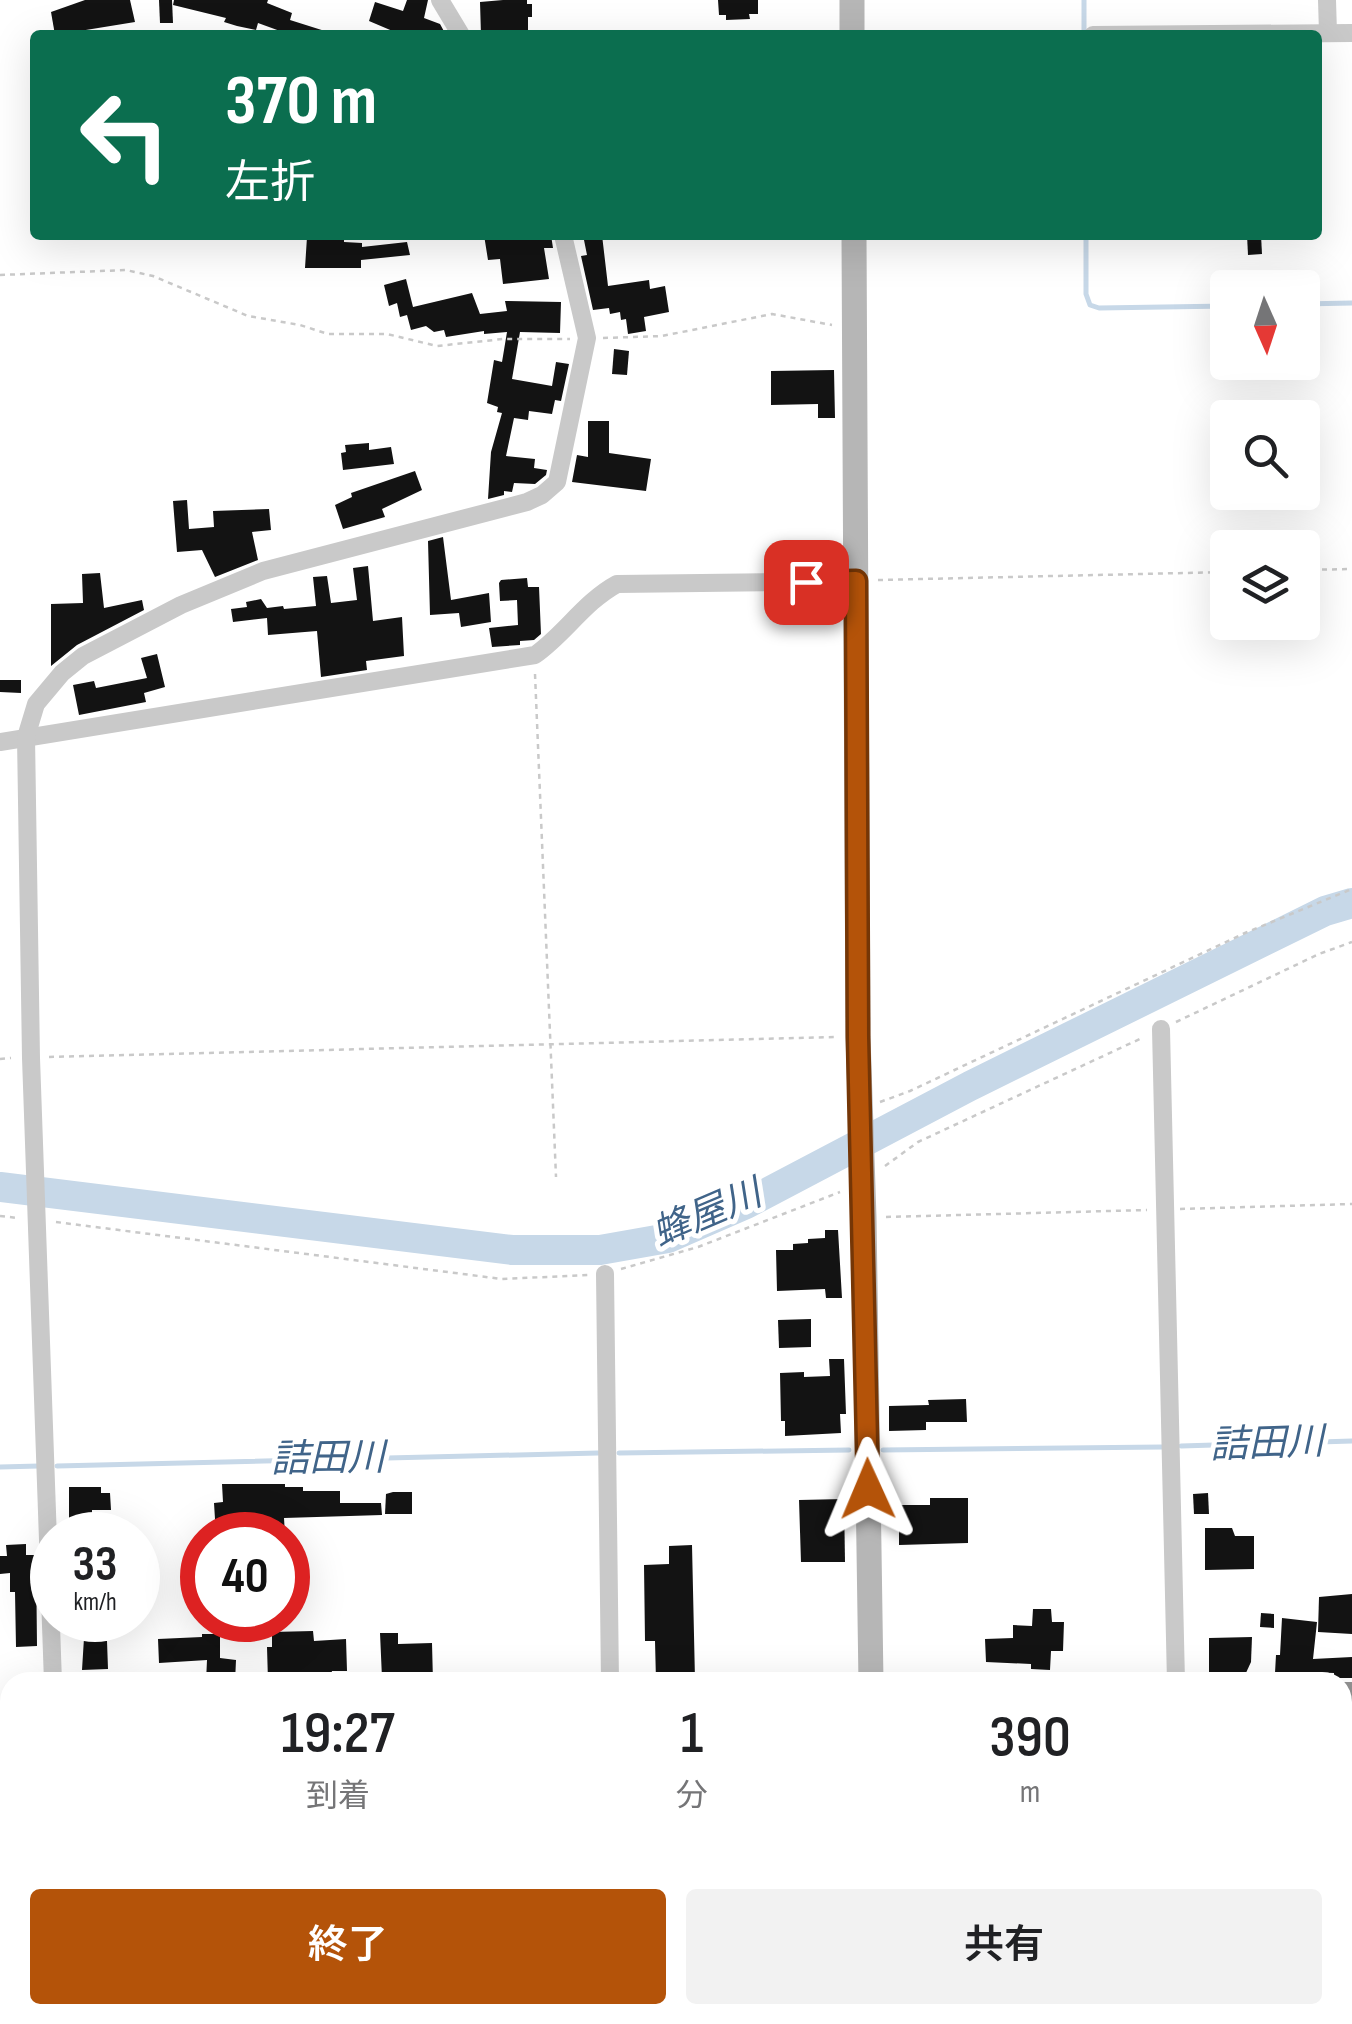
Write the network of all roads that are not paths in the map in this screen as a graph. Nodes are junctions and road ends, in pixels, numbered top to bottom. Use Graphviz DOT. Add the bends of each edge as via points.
graph roads {
  1 [pos="440,0"];
  2 [pos="852,0"];
  3 [pos="1328,0"];
  4 [pos="458,30"];
  5 [pos="852,30"];
  6 [pos="1322,33"];
  7 [pos="1328,33"];
  8 [pos="1352,33"];
  9 [pos="564,240"];
  10 [pos="854,240"];
  11 [pos="856,581"];
  12 [pos="26,736"];
  13 [pos="0,742"];
  14 [pos="1161,1029"];
  15 [pos="605,1274"];
  16 [pos="53,1672"];
  17 [pos="610,1672"];
  18 [pos="871,1672"];
  19 [pos="1176,1672"];
  1 -- 4 [label="street"];
  2 -- 5 [label="street"];
  3 -- 7 [label="street"];
  6 -- 7 [label="street"];
  7 -- 8 [label="street"];
  9 -- 12 [label="street" via="587,338 557,482 527,502 263,571 181,604 62,673 36,704"];
  10 -- 11 [label="street"];
  11 -- 12 [label="street" via="617,584 595,596 563,634 534,655"];
  11 -- 18 [label="street"];
  12 -- 13 [label="street"];
  12 -- 16 [label="street"];
  14 -- 19 [label="street"];
  15 -- 17 [label="street"];
}
